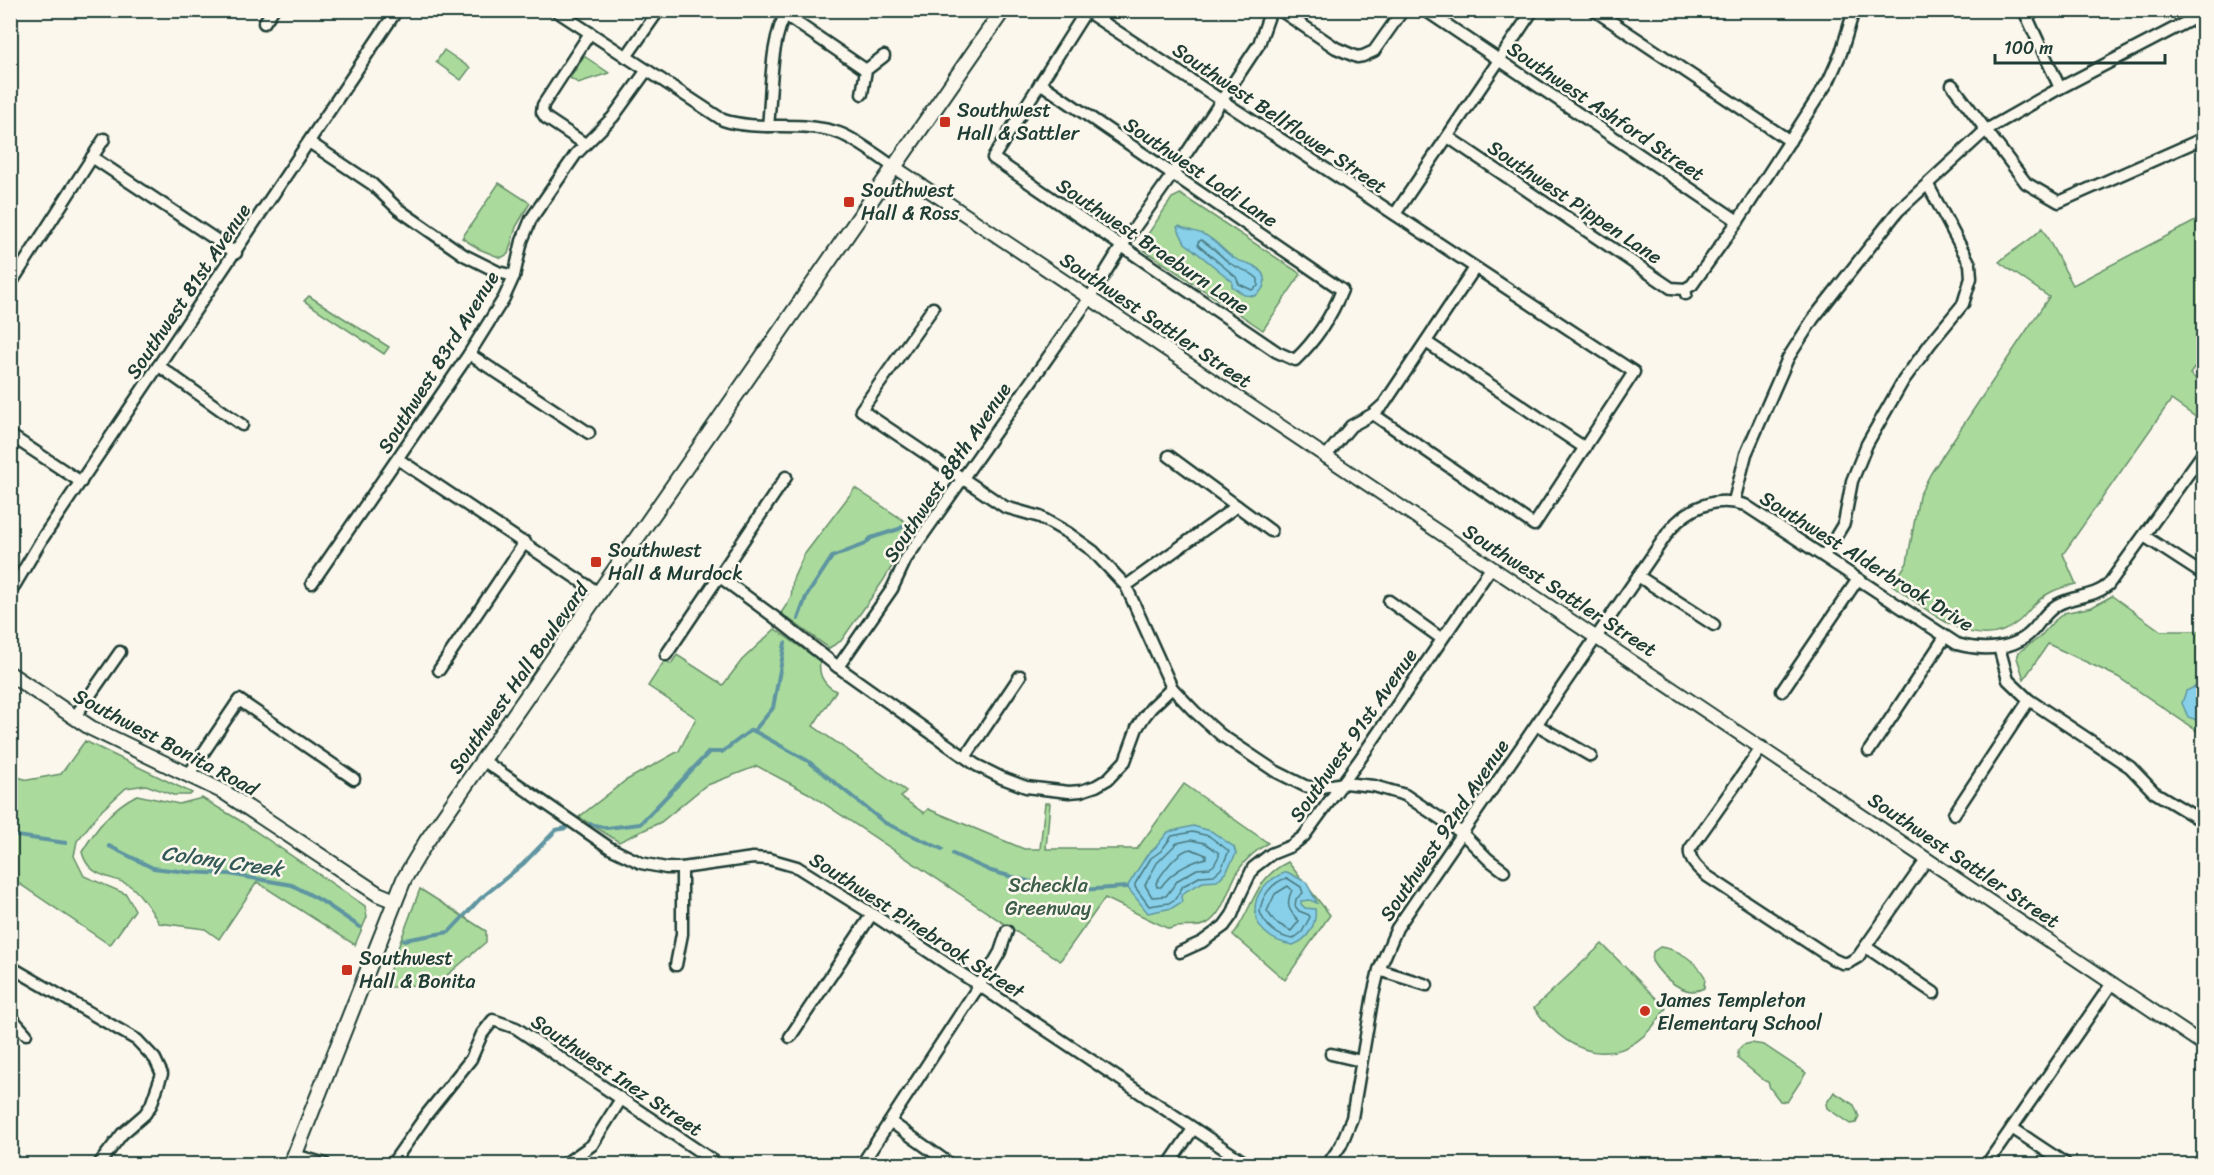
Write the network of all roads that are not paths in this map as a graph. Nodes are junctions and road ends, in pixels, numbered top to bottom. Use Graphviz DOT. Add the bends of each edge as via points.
graph roads {
  1 [pos="273,10"];
  2 [pos="397,10"];
  3 [pos="555,10"];
  4 [pos="659,10"];
  5 [pos="1003,10"];
  6 [pos="1271,10"];
  7 [pos="1280,10"];
  8 [pos="1403,10"];
  9 [pos="1425,10"];
  10 [pos="1533,10"];
  11 [pos="1594,10"];
  12 [pos="2028,10"];
  13 [pos="1086,11"];
  14 [pos="784,12"];
  15 [pos="1850,12"];
  16 [pos="2204,13"];
  17 [pos="264,23"];
  18 [pos="590,33"];
  19 [pos="884,56"];
  20 [pos="626,57"];
  21 [pos="1499,61"];
  22 [pos="647,70"];
  23 [pos="866,70"];
  24 [pos="1040,83"];
  25 [pos="1952,85"];
  26 [pos="2060,88"];
  27 [pos="862,94"];
  28 [pos="1221,99"];
  29 [pos="768,126"];
  30 [pos="1986,130"];
  31 [pos="1448,137"];
  32 [pos="2204,138"];
  33 [pos="104,139"];
  34 [pos="1790,141"];
  35 [pos="309,142"];
  36 [pos="585,144"];
  37 [pos="92,157"];
  38 [pos="894,167"];
  39 [pos="1172,175"];
  40 [pos="1928,185"];
  41 [pos="1395,214"];
  42 [pos="1738,220"];
  43 [pos="1122,246"];
  44 [pos="236,253"];
  45 [pos="1475,268"];
  46 [pos="514,276"];
  47 [pos="10,285"];
  48 [pos="1089,299"];
  49 [pos="933,308"];
  50 [pos="1426,342"];
  51 [pos="469,354"];
  52 [pos="1295,360"];
  53 [pos="159,366"];
  54 [pos="1373,414"];
  55 [pos="242,425"];
  56 [pos="589,433"];
  57 [pos="10,435"];
  58 [pos="1585,448"];
  59 [pos="2204,452"];
  60 [pos="1169,456"];
  61 [pos="1325,457"];
  62 [pos="398,459"];
  63 [pos="786,477"];
  64 [pos="962,479"];
  65 [pos="81,482"];
  66 [pos="1734,501"];
  67 [pos="1237,506"];
  68 [pos="1271,531"];
  69 [pos="2144,536"];
  70 [pos="525,542"];
  71 [pos="1824,556"];
  72 [pos="1491,568"];
  73 [pos="2204,575"];
  74 [pos="1638,576"];
  75 [pos="720,578"];
  76 [pos="1858,579"];
  77 [pos="312,583"];
  78 [pos="1126,586"];
  79 [pos="10,593"];
  80 [pos="600,594"];
  81 [pos="1389,601"];
  82 [pos="1714,625"];
  83 [pos="1596,637"];
  84 [pos="1945,637"];
  85 [pos="1443,639"];
  86 [pos="1999,648"];
  87 [pos="120,652"];
  88 [pos="666,655"];
  89 [pos="838,668"];
  90 [pos="439,670"];
  91 [pos="10,674"];
  92 [pos="1020,676"];
  93 [pos="1172,688"];
  94 [pos="1782,691"];
  95 [pos="2029,700"];
  96 [pos="74,718"];
  97 [pos="1537,725"];
  98 [pos="1762,747"];
  99 [pos="1869,751"];
  100 [pos="966,756"];
  101 [pos="1591,756"];
  102 [pos="484,761"];
  103 [pos="189,774"];
  104 [pos="354,779"];
  105 [pos="1344,783"];
  106 [pos="1954,814"];
  107 [pos="2204,822"];
  108 [pos="1462,833"];
  109 [pos="1927,859"];
  110 [pos="682,868"];
  111 [pos="1504,871"];
  112 [pos="395,901"];
  113 [pos="872,914"];
  114 [pos="1008,931"];
  115 [pos="1866,947"];
  116 [pos="1180,952"];
  117 [pos="676,965"];
  118 [pos="13,967"];
  119 [pos="1379,970"];
  120 [pos="10,982"];
  121 [pos="2112,983"];
  122 [pos="1427,985"];
  123 [pos="979,986"];
  124 [pos="1934,993"];
  125 [pos="10,1016"];
  126 [pos="26,1034"];
  127 [pos="790,1037"];
  128 [pos="2204,1045"];
  129 [pos="1331,1054"];
  130 [pos="1361,1060"];
  131 [pos="621,1099"];
  132 [pos="891,1122"];
  133 [pos="2012,1128"];
  134 [pos="1193,1129"];
  135 [pos="293,1160"];
  136 [pos="569,1161"];
  137 [pos="99,1164"];
  138 [pos="325,1164"];
  139 [pos="392,1164"];
  140 [pos="718,1164"];
  141 [pos="862,1164"];
  142 [pos="950,1164"];
  143 [pos="1169,1164"];
  144 [pos="1247,1164"];
  145 [pos="1328,1164"];
  146 [pos="1987,1164"];
  147 [pos="2066,1164"];
  1 -- 17 [label="street"];
  2 -- 35 [label="street, Southwest 81st Avenue"];
  3 -- 18 [label="street"];
  4 -- 20 [label="street"];
  5 -- 38 [label="main road, Southwest Hall Boulevard"];
  6 -- 28 [label="street, Southwest 88th Avenue" via="1258,44"];
  7 -- 8 [label="street" via="1336,48 1357,57 1374,51"];
  9 -- 21 [label="street, Southwest Ashford Street"];
  10 -- 21 [label="street"];
  11 -- 34 [label="street"];
  12 -- 26 [label="street" via="2026,15"];
  13 -- 24 [label="street"];
  13 -- 28 [label="street, Southwest Bellflower Street"];
  14 -- 23 [label="street"];
  14 -- 29 [label="street" via="775,47"];
  15 -- 34 [label="street" via="1835,68"];
  16 -- 26 [label="street"];
  18 -- 20 [label="street"];
  18 -- 36 [label="street" via="542,112"];
  19 -- 23 [label="street"];
  20 -- 22 [label="street"];
  21 -- 31 [label="street"];
  21 -- 42 [label="street, Southwest Ashford Street"];
  22 -- 29 [label="street" via="723,120"];
  22 -- 36 [label="street, Southwest 83rd Avenue" via="612,117"];
  23 -- 27 [label="street"];
  24 -- 39 [label="street, Southwest Lodi Lane"];
  24 -- 43 [label="street, Southwest Braeburn Lane" via="993,158"];
  25 -- 30 [label="street"];
  26 -- 30 [label="street"];
  28 -- 39 [label="street, Southwest 88th Avenue"];
  28 -- 41 [label="street, Southwest Bellflower Street"];
  29 -- 38 [label="street" via="837,133"];
  30 -- 32 [label="street" via="2026,183 2059,202"];
  30 -- 40 [label="street"];
  31 -- 41 [label="street"];
  31 -- 42 [label="street, Southwest Pippen Lane" via="1671,288 1685,291 1692,285"];
  33 -- 37 [label="street"];
  34 -- 42 [label="street"];
  35 -- 44 [label="street, Southwest 81st Avenue"];
  35 -- 46 [label="street" via="372,184 398,209 464,255"];
  36 -- 46 [label="street, Southwest 83rd Avenue" via="526,230"];
  37 -- 44 [label="street"];
  37 -- 47 [label="street"];
  38 -- 48 [label="street, Southwest Sattler Street"];
  38 -- 80 [label="main road, Southwest Hall Boulevard"];
  39 -- 43 [label="street, Southwest 88th Avenue"];
  39 -- 52 [label="street, Southwest Lodi Lane" via="1342,290 1336,306"];
  40 -- 66 [label="street" via="1898,211 1870,244 1788,358 1746,454"];
  40 -- 71 [label="street" via="1970,264 1969,291 1903,381 1878,425 1852,481 1844,523"];
  41 -- 45 [label="street, Southwest Bellflower Street"];
  43 -- 48 [label="street, Southwest 88th Avenue"];
  43 -- 52 [label="street, Southwest Braeburn Lane" via="1277,352"];
  44 -- 53 [label="street, Southwest 81st Avenue"];
  45 -- 50 [label="street"];
  45 -- 58 [label="street" via="1635,372"];
  46 -- 51 [label="street, Southwest 83rd Avenue"];
  48 -- 61 [label="street, Southwest Sattler Street"];
  48 -- 64 [label="street, Southwest 88th Avenue"];
  49 -- 64 [label="street" via="861,410"];
  50 -- 54 [label="street"];
  50 -- 58 [label="street"];
  51 -- 56 [label="street"];
  51 -- 62 [label="street, Southwest 83rd Avenue"];
  53 -- 55 [label="street"];
  53 -- 65 [label="street, Southwest 81st Avenue"];
  54 -- 58 [label="street" via="1534,525"];
  54 -- 61 [label="street" via="1351,426"];
  57 -- 65 [label="street"];
  59 -- 69 [label="street, Southwest Alderbrook Drive"];
  60 -- 67 [label="street"];
  61 -- 72 [label="street, Southwest Sattler Street"];
  62 -- 70 [label="street"];
  62 -- 77 [label="street, Southwest 83rd Avenue"];
  63 -- 75 [label="street"];
  64 -- 78 [label="street" via="1005,507 1040,517 1068,533 1093,551"];
  64 -- 89 [label="street, Southwest 88th Avenue"];
  65 -- 79 [label="street, Southwest 81st Avenue"];
  66 -- 71 [label="street, Southwest Alderbrook Drive" via="1758,512"];
  66 -- 74 [label="street, Southwest Alderbrook Drive" via="1701,505 1684,515"];
  67 -- 68 [label="street"];
  67 -- 78 [label="street"];
  69 -- 73 [label="street"];
  69 -- 86 [label="street, Southwest Alderbrook Drive" via="2101,591 2050,609 2028,635"];
  70 -- 80 [label="street"];
  70 -- 90 [label="street"];
  71 -- 76 [label="street, Southwest Alderbrook Drive"];
  72 -- 83 [label="street, Southwest Sattler Street"];
  72 -- 85 [label="street, Southwest 91st Avenue"];
  74 -- 82 [label="street"];
  74 -- 83 [label="street, Southwest Alderbrook Drive"];
  75 -- 88 [label="street"];
  75 -- 89 [label="street"];
  76 -- 84 [label="street, Southwest Alderbrook Drive"];
  76 -- 94 [label="street"];
  78 -- 93 [label="street"];
  80 -- 102 [label="main road, Southwest Hall Boulevard"];
  81 -- 85 [label="street"];
  83 -- 97 [label="street, Southwest 92nd Avenue"];
  83 -- 98 [label="street, Southwest Sattler Street"];
  84 -- 86 [label="street, Southwest Alderbrook Drive" via="1969,648"];
  84 -- 99 [label="street"];
  85 -- 105 [label="street, Southwest 91st Avenue"];
  86 -- 95 [label="street" via="2008,680"];
  87 -- 96 [label="street"];
  89 -- 100 [label="street"];
  91 -- 96 [label="main road, Southwest Bonita Road"];
  92 -- 100 [label="street"];
  93 -- 100 [label="street" via="1144,717 1125,761 1108,778 1082,791 1026,787 985,770"];
  93 -- 105 [label="street" via="1221,735 1275,771 1315,788"];
  95 -- 106 [label="street"];
  95 -- 107 [label="street" via="2130,767 2154,792"];
  96 -- 103 [label="main road, Southwest Bonita Road"];
  97 -- 101 [label="street"];
  97 -- 108 [label="street, Southwest 92nd Avenue"];
  98 -- 109 [label="street, Southwest Sattler Street"];
  98 -- 115 [label="street" via="1690,849 1692,860 1707,876 1842,963 1854,961"];
  102 -- 110 [label="street, Southwest Pinebrook Street" via="610,848 641,863"];
  102 -- 112 [label="main road, Southwest Hall Boulevard" via="426,842"];
  103 -- 104 [label="street" via="239,700"];
  103 -- 112 [label="main road, Southwest Bonita Road"];
  105 -- 108 [label="street" via="1405,795"];
  105 -- 116 [label="street, Southwest 91st Avenue" via="1304,836 1253,868 1224,926"];
  108 -- 111 [label="street"];
  108 -- 119 [label="street, Southwest 92nd Avenue" via="1401,922"];
  109 -- 115 [label="street"];
  109 -- 121 [label="street, Southwest Sattler Street"];
  110 -- 113 [label="street, Southwest Pinebrook Street" via="753,858 782,861"];
  110 -- 117 [label="street" via="682,934"];
  112 -- 135 [label="main road, Southwest Hall Boulevard"];
  113 -- 123 [label="street, Southwest Pinebrook Street"];
  113 -- 127 [label="street"];
  114 -- 123 [label="street"];
  115 -- 124 [label="street"];
  118 -- 120 [label="street"];
  118 -- 137 [label="street" via="137,1040 155,1059 162,1074 145,1114 122,1134"];
  119 -- 122 [label="street"];
  119 -- 130 [label="street, Southwest 92nd Avenue"];
  121 -- 128 [label="street, Southwest Sattler Street"];
  121 -- 133 [label="street"];
  123 -- 132 [label="street"];
  123 -- 134 [label="street, Southwest Pinebrook Street"];
  125 -- 126 [label="street"];
  129 -- 130 [label="street"];
  130 -- 145 [label="street, Southwest 92nd Avenue" via="1352,1118"];
  131 -- 136 [label="street" via="592,1145"];
  131 -- 139 [label="street, Southwest Inez Street" via="516,1028 493,1020 471,1059"];
  131 -- 140 [label="street, Southwest Inez Street"];
  132 -- 141 [label="street"];
  132 -- 142 [label="street"];
  133 -- 146 [label="street"];
  133 -- 147 [label="street"];
  134 -- 143 [label="street"];
  134 -- 144 [label="street, Southwest Pinebrook Street"];
  135 -- 138 [label="street"];
}
